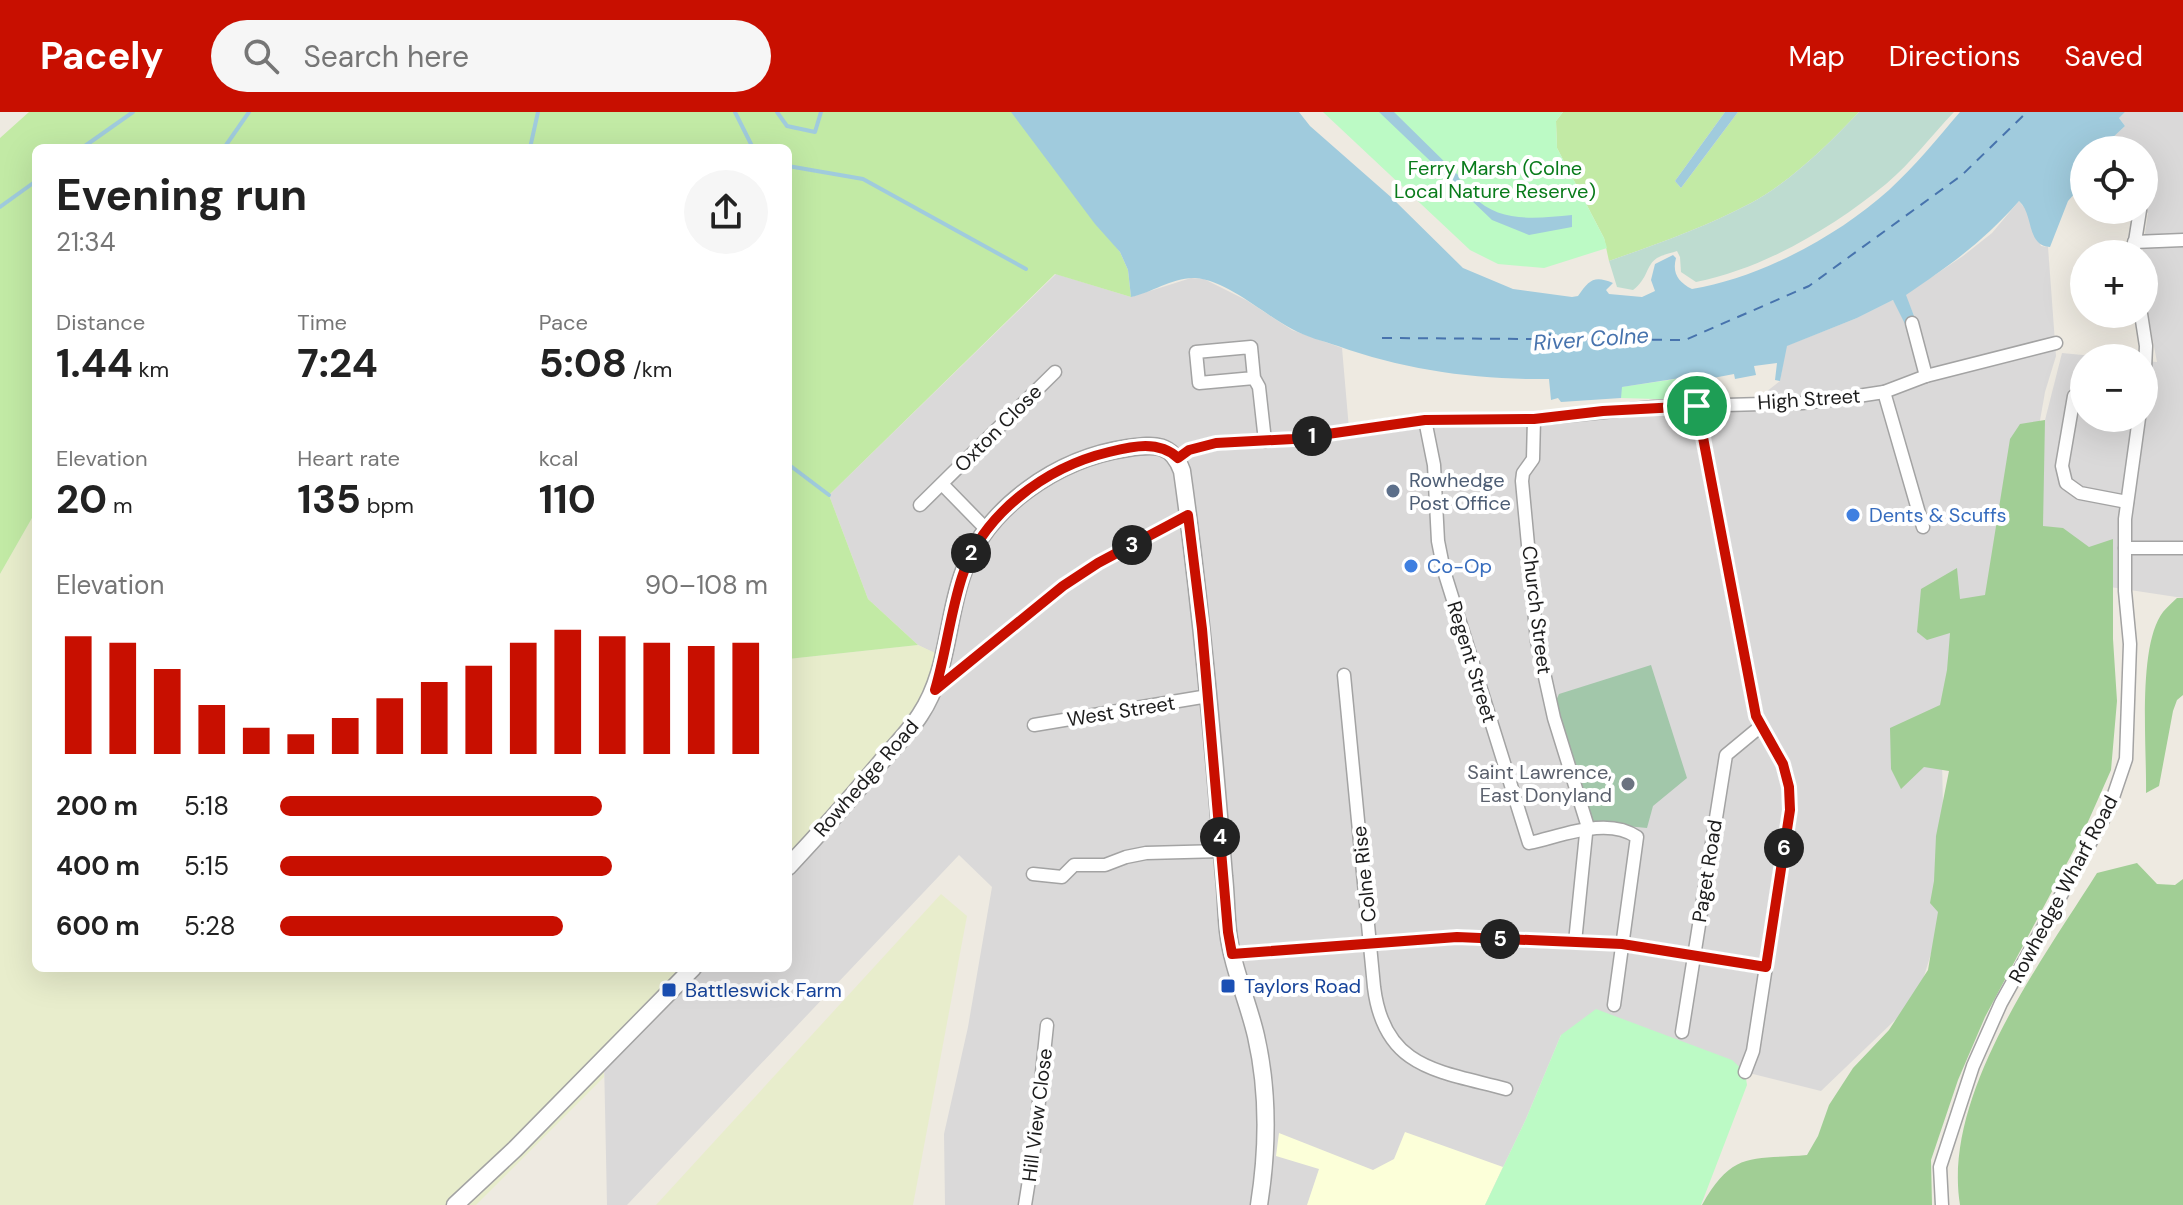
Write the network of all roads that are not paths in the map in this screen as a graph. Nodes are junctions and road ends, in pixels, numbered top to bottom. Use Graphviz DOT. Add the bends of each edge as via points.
graph roads {
  1 [pos="2183,240"];
  2 [pos="2158,244"];
  3 [pos="1912,323"];
  4 [pos="2056,343"];
  5 [pos="1055,372"];
  6 [pos="1926,376"];
  7 [pos="1254,378"];
  8 [pos="1884,392"];
  9 [pos="1697,406"];
  10 [pos="1534,419"];
  11 [pos="2070,419"];
  12 [pos="1425,420"];
  13 [pos="2137,432"];
  14 [pos="1265,441"];
  15 [pos="1178,458"];
  16 [pos="942,484"];
  17 [pos="2127,502"];
  18 [pos="920,505"];
  19 [pos="1188,515"];
  20 [pos="1923,527"];
  21 [pos="987,530"];
  22 [pos="2125,548"];
  23 [pos="2183,548"];
  24 [pos="1344,675"];
  25 [pos="935,690"];
  26 [pos="1208,696"];
  27 [pos="1034,725"];
  28 [pos="1761,726"];
  29 [pos="1586,830"];
  30 [pos="1222,851"];
  31 [pos="792,863"];
  32 [pos="1033,874"];
  33 [pos="1575,942"];
  34 [pos="1371,944"];
  35 [pos="1622,944"];
  36 [pos="1232,954"];
  37 [pos="1694,956"];
  38 [pos="1766,967"];
  39 [pos="689,972"];
  40 [pos="1614,1005"];
  41 [pos="1047,1025"];
  42 [pos="1682,1032"];
  43 [pos="1745,1072"];
  44 [pos="1506,1089"];
  45 [pos="455,1205"];
  46 [pos="1025,1205"];
  47 [pos="1259,1205"];
  48 [pos="1942,1205"];
  1 -- 2 [label="street"];
  3 -- 6 [label="street"];
  4 -- 6 [label="street, High Street"];
  5 -- 16 [label="street, Oxton Close"];
  6 -- 8 [label="street, High Street"];
  7 -- 7 [label="street" via="1199,383 1196,352 1251,347"];
  7 -- 14 [label="street"];
  8 -- 9 [label="street, High Street" via="1802,403"];
  8 -- 20 [label="street"];
  9 -- 10 [label="street, High Street"];
  9 -- 28 [label="street"];
  10 -- 12 [label="street, High Street"];
  10 -- 29 [label="street, Church Street" via="1533,459 1522,481 1537,641"];
  11 -- 17 [label="street" via="2062,466 2066,483 2080,493"];
  12 -- 14 [label="street, High Street"];
  12 -- 29 [label="street, Regent Street" via="1444,571 1529,843"];
  13 -- 17 [label="street, Rowhedge Wharf Road"];
  14 -- 15 [label="street, High Street" via="1197,446"];
  15 -- 19 [label="street"];
  15 -- 21 [label="street, Rowhedge Road" via="1160,447 1143,446 1093,456 1035,484"];
  16 -- 18 [label="street, Oxton Close"];
  16 -- 21 [label="street, Oxton Close"];
  17 -- 22 [label="street, Rowhedge Wharf Road"];
  19 -- 25 [label="street" via="1063,586"];
  19 -- 26 [label="street"];
  21 -- 25 [label="street, Rowhedge Road" via="962,576"];
  22 -- 23 [label="street"];
  22 -- 48 [label="street, Rowhedge Wharf Road" via="2130,644 2126,759 2109,809 2001,1003 1973,1066 1940,1167"];
  24 -- 34 [label="street, Colne Rise"];
  25 -- 31 [label="street, Rowhedge Road" via="918,718"];
  26 -- 27 [label="street, West Street"];
  26 -- 30 [label="street"];
  28 -- 37 [label="street, Paget Road" via="1726,755"];
  28 -- 38 [label="street" via="1783,764 1790,810"];
  29 -- 33 [label="street, Church Street"];
  29 -- 35 [label="street" via="1625,828 1637,837"];
  30 -- 32 [label="street" via="1146,853 1105,865 1074,865 1062,877"];
  30 -- 36 [label="street"];
  33 -- 34 [label="street" via="1457,937"];
  33 -- 35 [label="street"];
  34 -- 36 [label="street"];
  34 -- 44 [label="street, Colne Rise" via="1376,1004 1392,1041 1416,1062"];
  35 -- 37 [label="street"];
  35 -- 40 [label="street"];
  36 -- 47 [label="street" via="1264,1083 1267,1123"];
  37 -- 38 [label="street"];
  37 -- 42 [label="street, Paget Road"];
  38 -- 43 [label="street"];
  39 -- 45 [label="street"];
  41 -- 46 [label="street, Hill View Close"];
}
